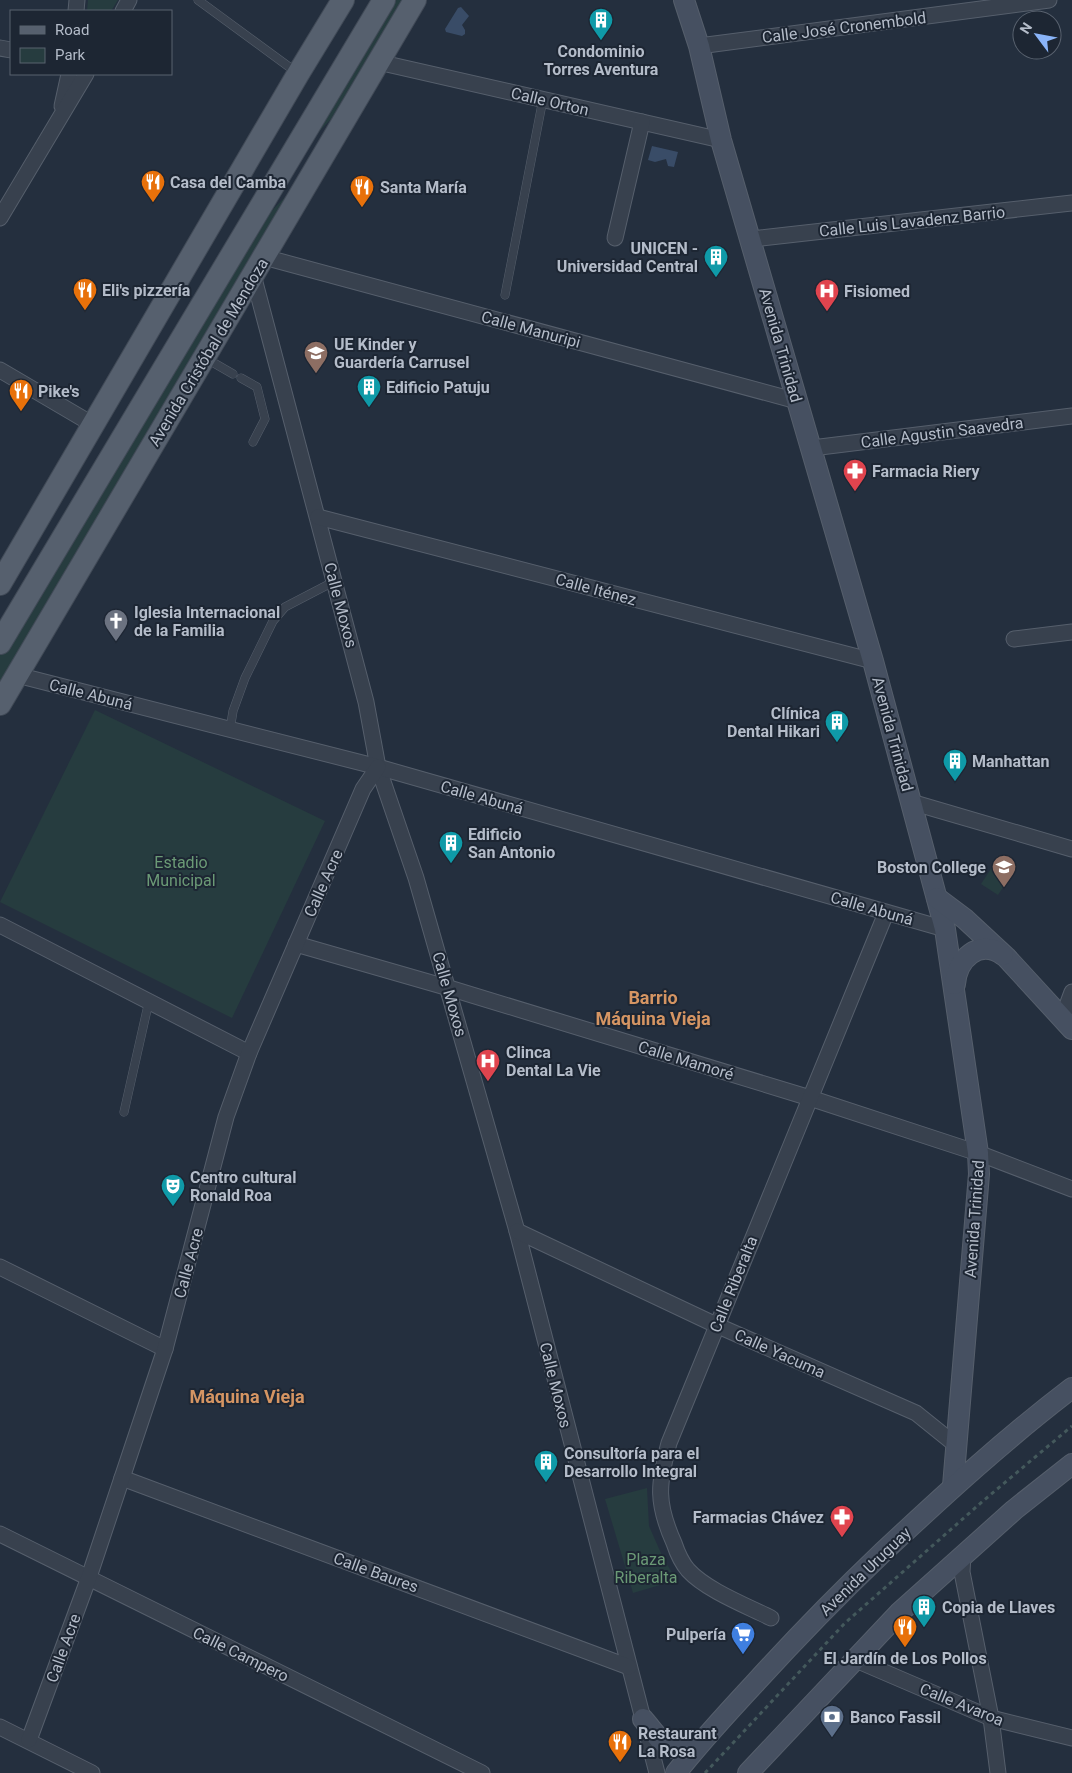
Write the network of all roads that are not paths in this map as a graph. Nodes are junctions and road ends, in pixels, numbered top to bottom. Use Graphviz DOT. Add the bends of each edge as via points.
graph roads {
  1 [pos="198,0"];
  2 [pos="343,0"];
  3 [pos="384,0"];
  4 [pos="415,0"];
  5 [pos="684,0"];
  6 [pos="1050,0"];
  7 [pos="699,46"];
  8 [pos="378,62"];
  9 [pos="298,74"];
  10 [pos="68,75"];
  11 [pos="85,75"];
  12 [pos="542,99"];
  13 [pos="60,118"];
  14 [pos="642,122"];
  15 [pos="340,126"];
  16 [pos="721,140"];
  17 [pos="1072,203"];
  18 [pos="0,218"];
  19 [pos="246,228"];
  20 [pos="615,238"];
  21 [pos="752,239"];
  22 [pos="259,266"];
  23 [pos="505,295"];
  24 [pos="205,357"];
  25 [pos="0,370"];
  26 [pos="797,401"];
  27 [pos="1072,416"];
  28 [pos="92,424"];
  29 [pos="253,442"];
  30 [pos="812,448"];
  31 [pos="318,517"];
  32 [pos="335,580"];
  33 [pos="0,584"];
  34 [pos="1072,632"];
  35 [pos="1014,639"];
  36 [pos="0,643"];
  37 [pos="874,661"];
  38 [pos="17,675"];
  39 [pos="0,704"];
  40 [pos="230,730"];
  41 [pos="378,768"];
  42 [pos="911,802"];
  43 [pos="1072,849"];
  44 [pos="936,898"];
  45 [pos="886,913"];
  46 [pos="0,925"];
  47 [pos="945,929"];
  48 [pos="296,944"];
  49 [pos="1006,957"];
  50 [pos="449,988"];
  51 [pos="954,988"];
  52 [pos="1072,992"];
  53 [pos="149,1001"];
  54 [pos="1067,1024"];
  55 [pos="249,1053"];
  56 [pos="810,1098"];
  57 [pos="124,1112"];
  58 [pos="978,1153"];
  59 [pos="1072,1189"];
  60 [pos="517,1231"];
  61 [pos="0,1267"];
  62 [pos="716,1325"];
  63 [pos="165,1349"];
  64 [pos="1072,1388"];
  65 [pos="957,1446"];
  66 [pos="1072,1464"];
  67 [pos="122,1478"];
  68 [pos="953,1486"];
  69 [pos="0,1534"];
  70 [pos="963,1555"];
  71 [pos="88,1580"];
  72 [pos="771,1618"];
  73 [pos="856,1660"];
  74 [pos="629,1667"];
  75 [pos="991,1718"];
  76 [pos="643,1719"];
  77 [pos="0,1727"];
  78 [pos="1072,1738"];
  79 [pos="29,1740"];
  80 [pos="699,1744"];
  81 [pos="92,1773"];
  82 [pos="482,1773"];
  83 [pos="657,1773"];
  84 [pos="676,1773"];
  85 [pos="748,1773"];
  86 [pos="998,1773"];
  1 -- 9 [label="lane"];
  2 -- 9 [label="main road"];
  3 -- 19 [label="main road, Avenida Cristóbal de Mendoza"];
  4 -- 8 [label="main road, Avenida Cristóbal de Mendoza"];
  5 -- 7 [label="main road, Avenida Trinidad"];
  6 -- 7 [label="street, Calle José Cronembold"];
  7 -- 16 [label="main road, Avenida Trinidad"];
  8 -- 12 [label="street, Calle Orton"];
  8 -- 15 [label="main road, Avenida Cristóbal de Mendoza"];
  9 -- 28 [label="main road"];
  10 -- 13 [label="street"];
  11 -- 13 [label="street"];
  12 -- 14 [label="street, Calle Orton"];
  12 -- 23 [label="lane"];
  13 -- 18 [label="street"];
  14 -- 16 [label="street, Calle Orton"];
  14 -- 20 [label="street"];
  15 -- 19 [label="main road"];
  15 -- 22 [label="main road, Avenida Cristóbal de Mendoza"];
  16 -- 21 [label="main road, Avenida Trinidad"];
  17 -- 21 [label="street, Calle Luis Lavadenz Barrio"];
  19 -- 36 [label="main road, Avenida Cristóbal de Mendoza"];
  21 -- 26 [label="main road, Avenida Trinidad"];
  22 -- 24 [label="main road, Avenida Cristóbal de Mendoza"];
  22 -- 26 [label="street, Calle Manuripi"];
  22 -- 31 [label="street, Calle Moxos"];
  24 -- 29 [label="lane" via="256,387 265,419"];
  24 -- 38 [label="main road, Avenida Cristóbal de Mendoza"];
  25 -- 28 [label="street"];
  26 -- 30 [label="main road, Avenida Trinidad"];
  27 -- 30 [label="street, Calle Agustin Saavedra"];
  28 -- 33 [label="main road"];
  30 -- 37 [label="main road, Avenida Trinidad"];
  31 -- 32 [label="street, Calle Moxos"];
  31 -- 37 [label="street, Calle Iténez"];
  32 -- 40 [label="lane" via="285,606 273,622 245,678"];
  32 -- 41 [label="street, Calle Moxos" via="366,702"];
  34 -- 35 [label="street"];
  37 -- 42 [label="main road, Avenida Trinidad"];
  38 -- 39 [label="main road, Avenida Cristóbal de Mendoza"];
  38 -- 40 [label="street, Calle Abuná"];
  40 -- 41 [label="street, Calle Abuná"];
  41 -- 45 [label="street, Calle Abuná"];
  41 -- 48 [label="street, Calle Acre" via="363,789"];
  41 -- 50 [label="street, Calle Moxos"];
  42 -- 43 [label="street"];
  42 -- 44 [label="main road, Avenida Trinidad"];
  44 -- 47 [label="main road, Avenida Trinidad"];
  44 -- 49 [label="main road"];
  45 -- 47 [label="street, Calle Abuná"];
  45 -- 56 [label="street, Calle Riberalta"];
  46 -- 53 [label="street"];
  47 -- 51 [label="main road, Avenida Trinidad"];
  48 -- 50 [label="street, Calle Mamoré"];
  48 -- 55 [label="street, Calle Acre"];
  49 -- 51 [label="main road" via="992,949 973,952 962,961"];
  49 -- 54 [label="main road"];
  50 -- 56 [label="street, Calle Mamoré"];
  50 -- 60 [label="street, Calle Moxos"];
  51 -- 58 [label="main road, Avenida Trinidad"];
  52 -- 54 [label="street"];
  53 -- 55 [label="street"];
  53 -- 57 [label="lane"];
  55 -- 63 [label="street, Calle Acre" via="226,1117"];
  56 -- 58 [label="street, Calle Mamoré"];
  56 -- 62 [label="street, Calle Riberalta"];
  58 -- 59 [label="street, Calle Mamoré"];
  58 -- 65 [label="main road, Avenida Trinidad"];
  60 -- 62 [label="street, Calle Yacuma"];
  60 -- 74 [label="street, Calle Moxos"];
  61 -- 63 [label="street"];
  62 -- 65 [label="street, Calle Yacuma" via="916,1413"];
  62 -- 72 [label="street, Calle Riberalta" via="669,1443 662,1471 662,1513 687,1570 703,1583"];
  63 -- 67 [label="street, Calle Acre"];
  64 -- 68 [label="main road, Avenida Uruguay"];
  65 -- 68 [label="main road, Avenida Trinidad"];
  66 -- 70 [label="main road"];
  67 -- 71 [label="street, Calle Acre"];
  67 -- 74 [label="street, Calle Baures"];
  68 -- 80 [label="main road, Avenida Uruguay" via="852,1581"];
  69 -- 71 [label="street, Calle Campero"];
  70 -- 73 [label="main road" via="899,1613"];
  70 -- 75 [label="street" via="962,1572"];
  71 -- 79 [label="street, Calle Acre"];
  71 -- 82 [label="street, Calle Campero"];
  73 -- 75 [label="street, Calle Avaroa"];
  73 -- 85 [label="main road"];
  74 -- 76 [label="street, Calle Moxos"];
  75 -- 78 [label="street, Calle Avaroa"];
  75 -- 86 [label="street"];
  76 -- 80 [label="main road" via="672,1749 687,1750"];
  76 -- 83 [label="street, Calle Moxos"];
  77 -- 79 [label="street"];
  79 -- 81 [label="street"];
  80 -- 84 [label="main road, Avenida Uruguay"];
}
